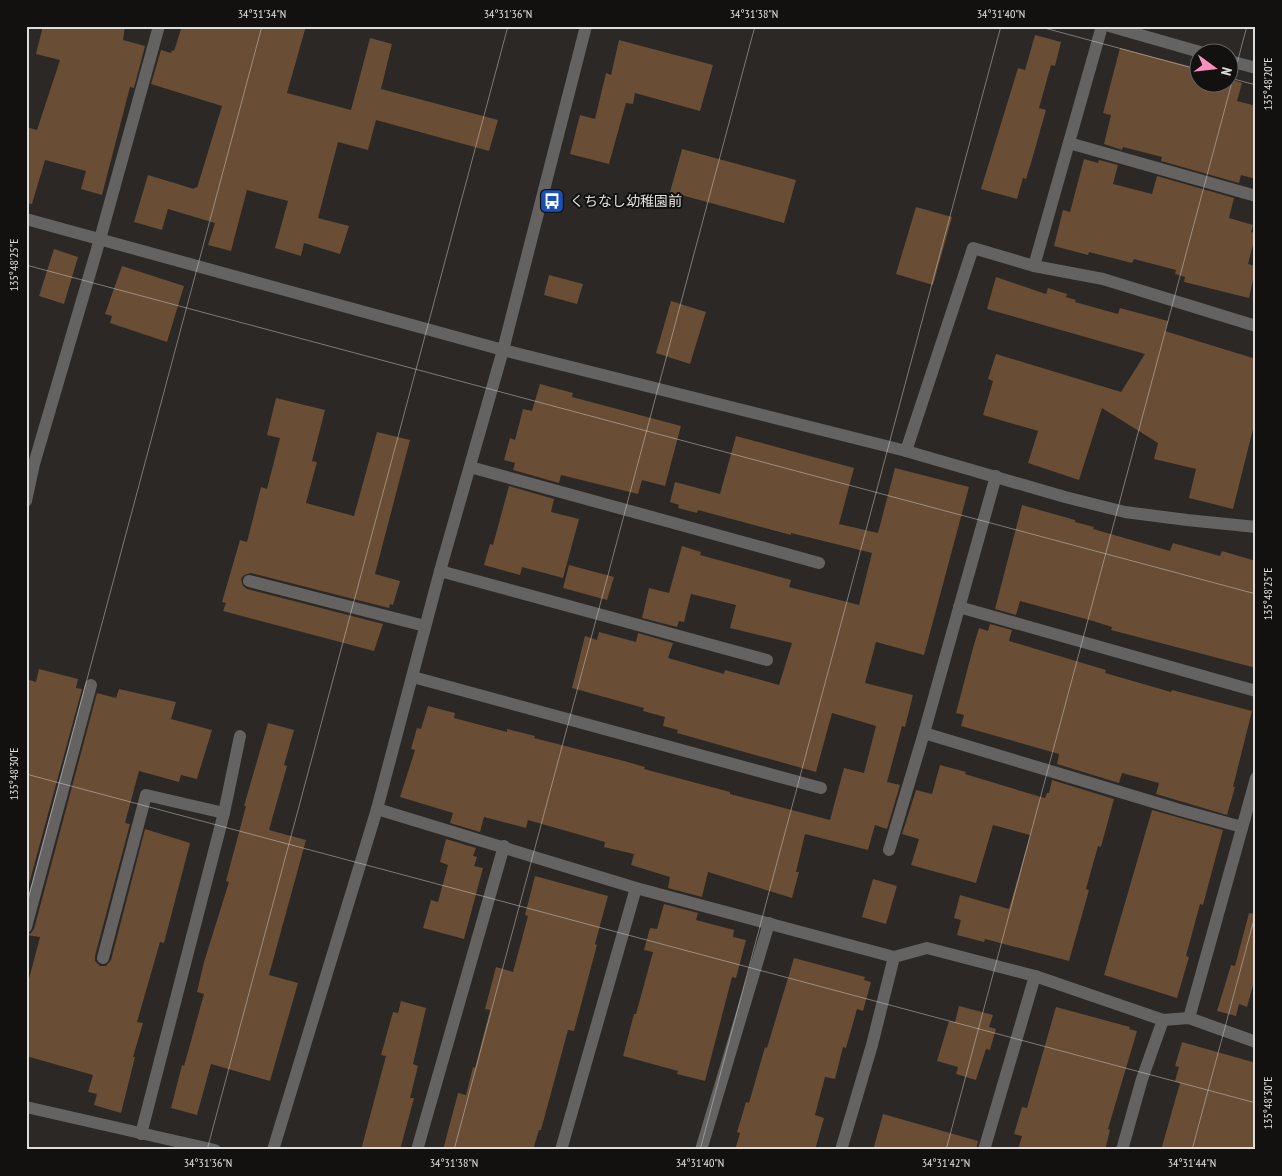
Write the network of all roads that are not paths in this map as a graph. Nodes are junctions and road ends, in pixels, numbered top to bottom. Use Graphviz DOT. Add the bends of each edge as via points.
graph roads {
  1 [pos="160,26"];
  2 [pos="586,26"];
  3 [pos="1102,26"];
  4 [pos="1109,26"];
  5 [pos="1190,49"];
  6 [pos="1240,64"];
  7 [pos="1256,68"];
  8 [pos="1069,143"];
  9 [pos="1256,196"];
  10 [pos="26,219"];
  11 [pos="100,239"];
  12 [pos="1034,266"];
  13 [pos="1256,326"];
  14 [pos="504,350"];
  15 [pos="906,451"];
  16 [pos="470,467"];
  17 [pos="996,476"];
  18 [pos="26,501"];
  19 [pos="1256,527"];
  20 [pos="819,563"];
  21 [pos="440,571"];
  22 [pos="249,580"];
  23 [pos="959,607"];
  24 [pos="426,626"];
  25 [pos="767,660"];
  26 [pos="413,677"];
  27 [pos="91,685"];
  28 [pos="1256,691"];
  29 [pos="924,733"];
  30 [pos="240,736"];
  31 [pos="1256,778"];
  32 [pos="821,788"];
  33 [pos="377,809"];
  34 [pos="224,813"];
  35 [pos="1242,827"];
  36 [pos="504,846"];
  37 [pos="889,850"];
  38 [pos="636,888"];
  39 [pos="769,923"];
  40 [pos="26,927"];
  41 [pos="894,957"];
  42 [pos="103,958"];
  43 [pos="1035,976"];
  44 [pos="1189,1018"];
  45 [pos="1163,1020"];
  46 [pos="1256,1042"];
  47 [pos="26,1107"];
  48 [pos="142,1134"];
  49 [pos="216,1150"];
  50 [pos="273,1150"];
  51 [pos="417,1150"];
  52 [pos="561,1150"];
  53 [pos="701,1150"];
  54 [pos="841,1150"];
  55 [pos="984,1150"];
  56 [pos="1122,1150"];
  1 -- 11 [label="street"];
  2 -- 14 [label="street"];
  3 -- 8 [label="street"];
  4 -- 5 [label="street"];
  6 -- 7 [label="street"];
  8 -- 9 [label="street"];
  8 -- 12 [label="street"];
  10 -- 11 [label="street"];
  11 -- 14 [label="street"];
  11 -- 18 [label="street"];
  12 -- 13 [label="street" via="1103,279"];
  12 -- 15 [label="street" via="973,248"];
  14 -- 15 [label="street"];
  14 -- 16 [label="street"];
  15 -- 17 [label="street"];
  16 -- 20 [label="street"];
  16 -- 21 [label="street"];
  17 -- 19 [label="street" via="1125,512"];
  17 -- 23 [label="street"];
  21 -- 24 [label="street"];
  21 -- 25 [label="street"];
  22 -- 24 [label="street"];
  23 -- 28 [label="street"];
  23 -- 29 [label="street"];
  24 -- 26 [label="street"];
  26 -- 32 [label="street"];
  26 -- 33 [label="street"];
  27 -- 40 [label="street"];
  29 -- 35 [label="street"];
  29 -- 37 [label="street"];
  30 -- 34 [label="street"];
  31 -- 35 [label="street"];
  33 -- 36 [label="street"];
  33 -- 50 [label="street"];
  34 -- 42 [label="street" via="146,795"];
  34 -- 48 [label="street"];
  35 -- 44 [label="street"];
  36 -- 38 [label="street"];
  36 -- 51 [label="street"];
  38 -- 39 [label="street"];
  38 -- 52 [label="street"];
  39 -- 41 [label="street"];
  39 -- 53 [label="street"];
  41 -- 43 [label="street" via="927,948"];
  41 -- 54 [label="street"];
  43 -- 45 [label="street"];
  43 -- 55 [label="street"];
  44 -- 45 [label="street"];
  44 -- 46 [label="street"];
  45 -- 56 [label="street"];
  47 -- 48 [label="street"];
  48 -- 49 [label="street"];
}
